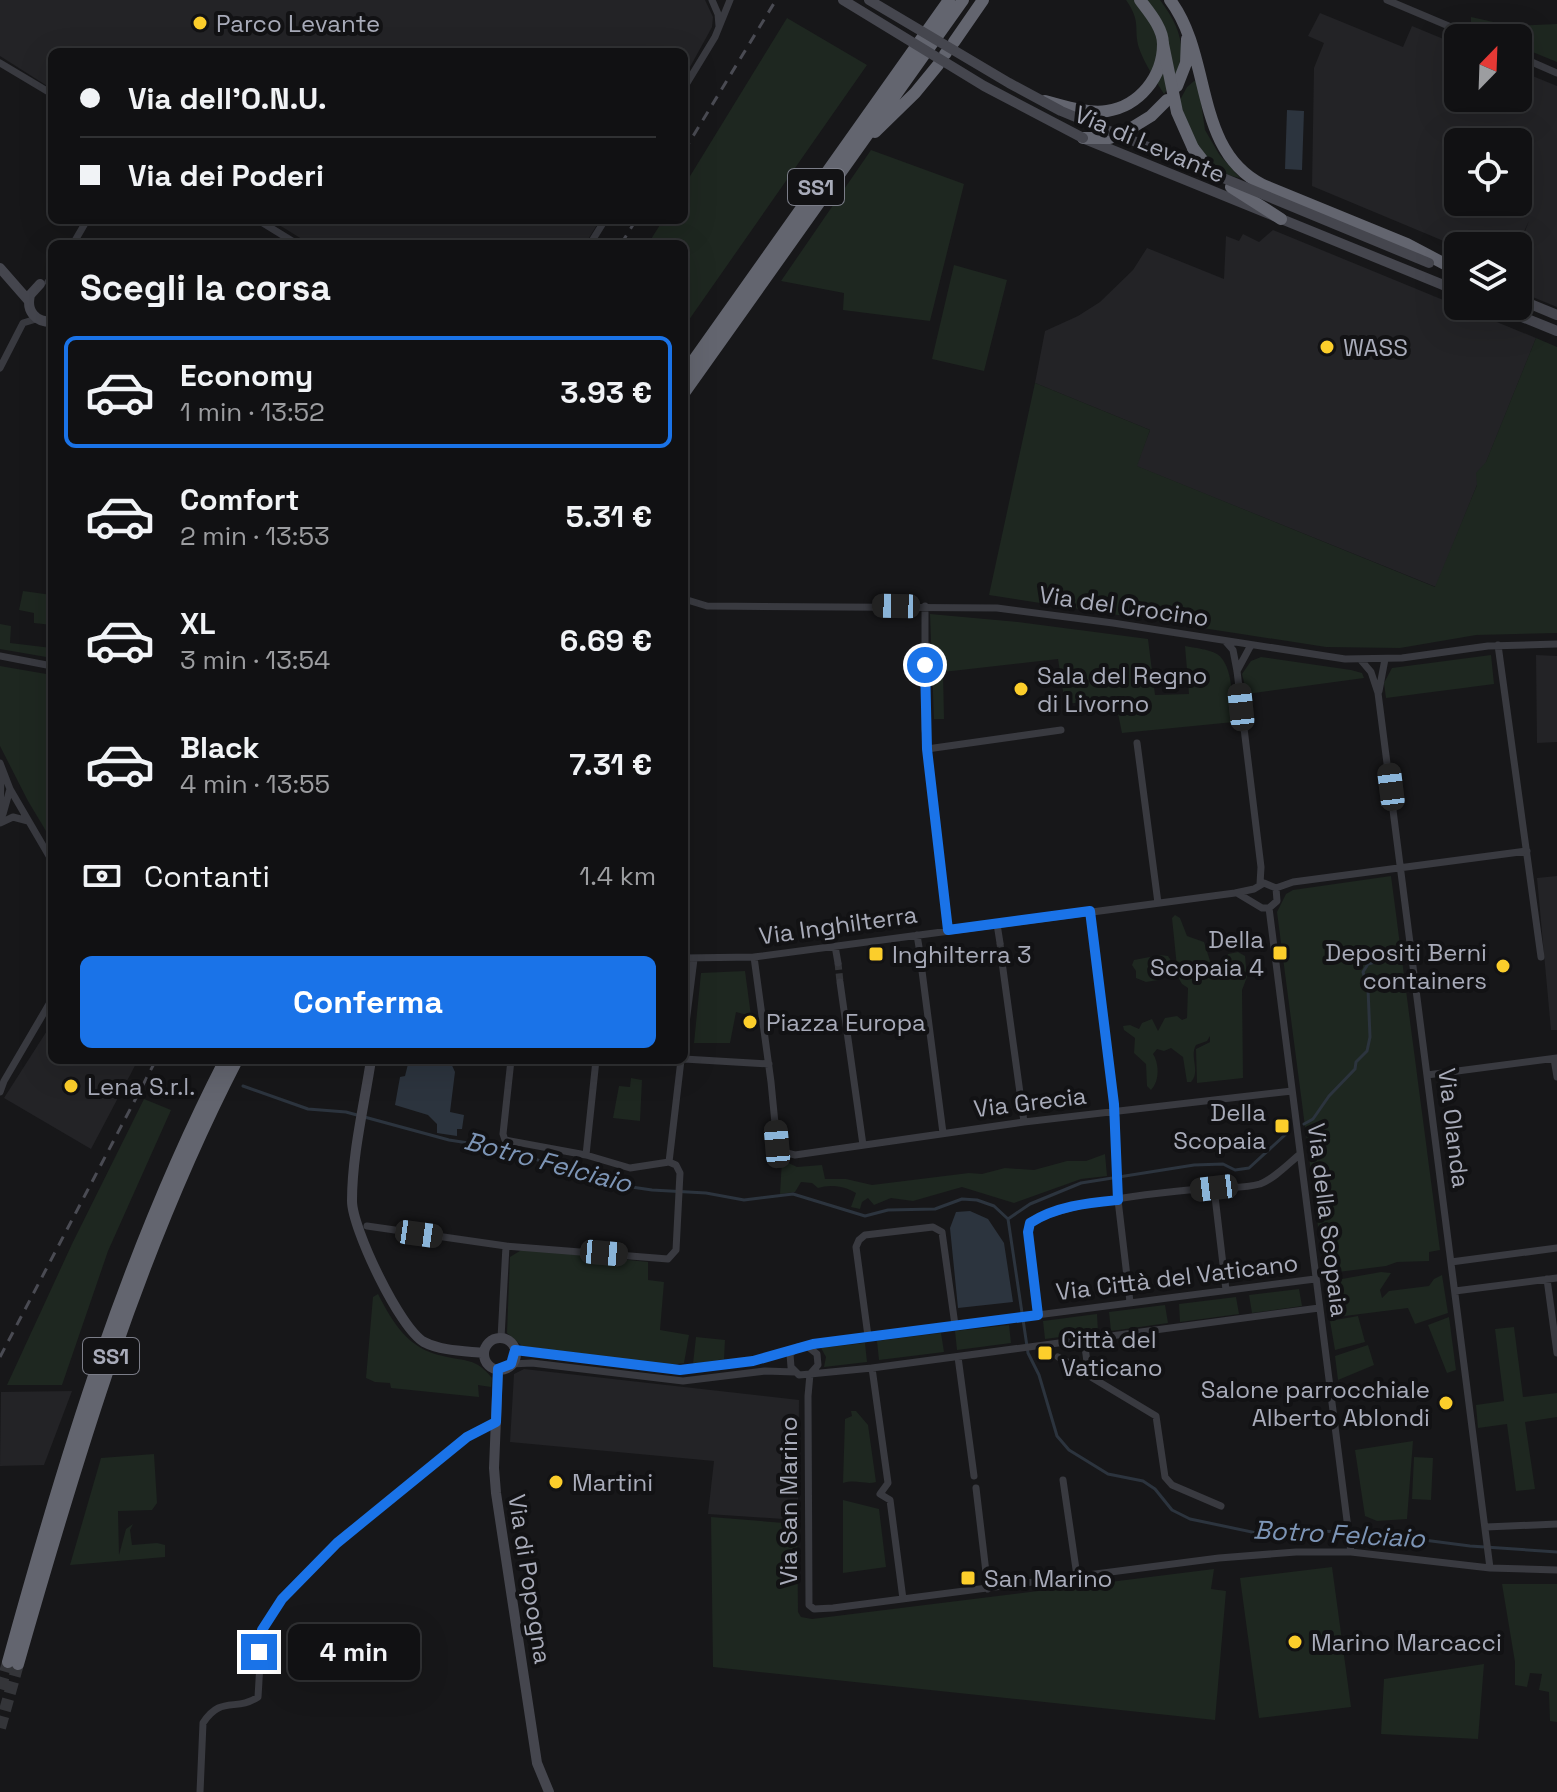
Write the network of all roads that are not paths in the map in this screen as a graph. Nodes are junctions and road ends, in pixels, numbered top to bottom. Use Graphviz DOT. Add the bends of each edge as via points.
graph roads {
  1 [pos="712,0"];
  2 [pos="730,0"];
  3 [pos="843,0"];
  4 [pos="869,0"];
  5 [pos="949,0"];
  6 [pos="963,0"];
  7 [pos="983,0"];
  8 [pos="1140,0"];
  9 [pos="1170,0"];
  10 [pos="1387,0"];
  11 [pos="1444,24"];
  12 [pos="1185,27"];
  13 [pos="719,28"];
  14 [pos="1163,44"];
  15 [pos="1532,62"];
  16 [pos="0,63"];
  17 [pos="1557,73"];
  18 [pos="688,81"];
  19 [pos="1177,86"];
  20 [pos="48,92"];
  21 [pos="1038,99"];
  22 [pos="1167,100"];
  23 [pos="1125,132"];
  24 [pos="1083,138"];
  25 [pos="1110,138"];
  26 [pos="858,148"];
  27 [pos="1207,166"];
  28 [pos="1231,187"];
  29 [pos="1281,219"];
  30 [pos="264,224"];
  31 [pos="290,240"];
  32 [pos="1444,264"];
  33 [pos="0,268"];
  34 [pos="1444,268"];
  35 [pos="48,281"];
  36 [pos="13,282"];
  37 [pos="1444,285"];
  38 [pos="28,300"];
  39 [pos="1532,305"];
  40 [pos="1557,315"];
  41 [pos="1530,320"];
  42 [pos="46,323"];
  43 [pos="1557,331"];
  44 [pos="0,368"];
  45 [pos="688,368"];
  46 [pos="688,387"];
  47 [pos="688,600"];
  48 [pos="925,606"];
  49 [pos="1226,641"];
  50 [pos="1557,644"];
  51 [pos="1251,645"];
  52 [pos="1498,645"];
  53 [pos="0,656"];
  54 [pos="1360,659"];
  55 [pos="1385,659"];
  56 [pos="48,665"];
  57 [pos="1237,671"];
  58 [pos="1378,693"];
  59 [pos="1061,730"];
  60 [pos="1137,743"];
  61 [pos="927,749"];
  62 [pos="0,764"];
  63 [pos="10,789"];
  64 [pos="28,821"];
  65 [pos="0,823"];
  66 [pos="1527,851"];
  67 [pos="48,854"];
  68 [pos="1401,869"];
  69 [pos="1267,888"];
  70 [pos="1235,893"];
  71 [pos="1253,901"];
  72 [pos="1158,903"];
  73 [pos="1265,908"];
  74 [pos="1090,911"];
  75 [pos="997,924"];
  76 [pos="948,930"];
  77 [pos="917,935"];
  78 [pos="1000,943"];
  79 [pos="835,946"];
  80 [pos="920,953"];
  81 [pos="754,957"];
  82 [pos="1541,957"];
  83 [pos="688,958"];
  84 [pos="694,959"];
  85 [pos="1002,962"];
  86 [pos="838,963"];
  87 [pos="922,971"];
  88 [pos="840,982"];
  89 [pos="48,1006"];
  90 [pos="688,1007"];
  91 [pos="1556,1058"];
  92 [pos="688,1060"];
  93 [pos="223,1064"];
  94 [pos="235,1064"];
  95 [pos="370,1064"];
  96 [pos="511,1064"];
  97 [pos="596,1064"];
  98 [pos="682,1064"];
  99 [pos="769,1064"];
  100 [pos="1427,1075"];
  101 [pos="1557,1077"];
  102 [pos="2,1082"];
  103 [pos="1292,1091"];
  104 [pos="0,1092"];
  105 [pos="1115,1111"];
  106 [pos="1024,1122"];
  107 [pos="943,1133"];
  108 [pos="863,1145"];
  109 [pos="586,1155"];
  110 [pos="1299,1155"];
  111 [pos="669,1162"];
  112 [pos="1214,1188"];
  113 [pos="1118,1196"];
  114 [pos="367,1226"];
  115 [pos="506,1246"];
  116 [pos="1557,1248"];
  117 [pos="1451,1262"];
  118 [pos="1557,1278"];
  119 [pos="1315,1279"];
  120 [pos="1547,1279"];
  121 [pos="1226,1290"];
  122 [pos="1455,1291"];
  123 [pos="1130,1302"];
  124 [pos="1319,1308"];
  125 [pos="1038,1315"];
  126 [pos="955,1325"];
  127 [pos="868,1336"];
  128 [pos="501,1338"];
  129 [pos="1084,1340"];
  130 [pos="802,1347"];
  131 [pos="515,1350"];
  132 [pos="484,1353"];
  133 [pos="1557,1353"];
  134 [pos="958,1357"];
  135 [pos="1058,1357"];
  136 [pos="511,1364"];
  137 [pos="872,1368"];
  138 [pos="498,1369"];
  139 [pos="1089,1373"];
  140 [pos="798,1374"];
  141 [pos="810,1374"];
  142 [pos="808,1396"];
  143 [pos="496,1422"];
  144 [pos="467,1437"];
  145 [pos="494,1441"];
  146 [pos="974,1476"];
  147 [pos="1063,1480"];
  148 [pos="976,1488"];
  149 [pos="1221,1506"];
  150 [pos="1557,1524"];
  151 [pos="1486,1529"];
  152 [pos="1351,1552"];
  153 [pos="1490,1568"];
  154 [pos="1557,1570"];
  155 [pos="1077,1576"];
  156 [pos="988,1589"];
  157 [pos="903,1599"];
  158 [pos="200,1792"];
  159 [pos="549,1792"];
  1 -- 13 [label="street"];
  2 -- 13 [label="street"];
  3 -- 24 [label="main road, Via di Levante, bridge" via="984,86"];
  4 -- 21 [label="main road, Via di Levante, bridge"];
  5 -- 45 [label="highway, SS1"];
  6 -- 26 [label="highway, SS1"];
  7 -- 26 [label="highway" via="915,93"];
  8 -- 14 [label="highway"];
  9 -- 12 [label="highway"];
  10 -- 11 [label="street"];
  12 -- 19 [label="highway" via="1186,63"];
  12 -- 32 [label="highway" via="1217,134 1241,171"];
  13 -- 18 [label="street"];
  14 -- 21 [label="highway, bridge" via="1151,84 1127,105 1099,112"];
  14 -- 27 [label="highway, bridge" via="1177,112"];
  15 -- 17 [label="street"];
  16 -- 20 [label="street"];
  21 -- 34 [label="main road, Via di Levante, bridge"];
  22 -- 23 [label="highway"];
  24 -- 25 [label="highway"];
  24 -- 29 [label="main road, Via di Levante"];
  26 -- 46 [label="highway, SS1"];
  28 -- 29 [label="highway"];
  29 -- 37 [label="main road, Via di Levante"];
  30 -- 31 [label="street"];
  33 -- 36 [label="main road"];
  35 -- 36 [label="main road"];
  35 -- 38 [label="main road" via="32,290"];
  36 -- 38 [label="main road"];
  38 -- 42 [label="main road" via="30,311"];
  39 -- 40 [label="main road"];
  41 -- 43 [label="main road"];
  42 -- 44 [label="street" via="23,323"];
  47 -- 48 [label="street, Via del Crocino" via="707,606"];
  48 -- 49 [label="street, Via del Crocino" via="997,608"];
  48 -- 61 [label="street"];
  49 -- 51 [label="street, Via del Crocino"];
  49 -- 57 [label="street"];
  50 -- 52 [label="street, Via del Crocino"];
  51 -- 54 [label="street, Via del Crocino"];
  51 -- 57 [label="street"];
  52 -- 55 [label="street, Via del Crocino"];
  52 -- 66 [label="street"];
  53 -- 56 [label="street"];
  54 -- 55 [label="street, Via del Crocino"];
  54 -- 58 [label="street, Via Olanda"];
  55 -- 58 [label="street, Via Olanda"];
  57 -- 69 [label="street"];
  58 -- 68 [label="street, Via Olanda"];
  59 -- 61 [label="street"];
  60 -- 72 [label="street"];
  61 -- 76 [label="street"];
  62 -- 63 [label="street"];
  62 -- 65 [label="street"];
  63 -- 64 [label="street"];
  63 -- 65 [label="street"];
  64 -- 65 [label="street" via="13,817"];
  64 -- 67 [label="street"];
  66 -- 68 [label="street, Via Inghilterra"];
  66 -- 82 [label="street"];
  68 -- 69 [label="street, Via Inghilterra"];
  68 -- 100 [label="street, Via Olanda"];
  69 -- 70 [label="street, Via Inghilterra"];
  69 -- 71 [label="street"];
  69 -- 73 [label="street" via="1275,904"];
  70 -- 71 [label="street"];
  70 -- 72 [label="street, Via Inghilterra"];
  71 -- 73 [label="street"];
  72 -- 74 [label="street, Via Inghilterra"];
  73 -- 103 [label="street, Via della Scopaia"];
  74 -- 75 [label="street, Via Inghilterra"];
  74 -- 105 [label="street"];
  75 -- 76 [label="street, Via Inghilterra"];
  75 -- 78 [label="street"];
  76 -- 77 [label="street, Via Inghilterra"];
  77 -- 79 [label="street, Via Inghilterra"];
  77 -- 80 [label="street"];
  79 -- 81 [label="street, Via Inghilterra"];
  79 -- 86 [label="street"];
  81 -- 84 [label="street, Via Inghilterra"];
  81 -- 99 [label="street"];
  83 -- 84 [label="street, Via Inghilterra"];
  84 -- 90 [label="street"];
  85 -- 106 [label="street"];
  87 -- 107 [label="street"];
  88 -- 108 [label="street"];
  89 -- 102 [label="street"];
  91 -- 100 [label="street"];
  91 -- 101 [label="street"];
  92 -- 99 [label="street"];
  93 -- 94 [label="highway, SS1" via="169,1177 109,1328 37,1557 13,1663 121,1327 190,1156"];
  95 -- 132 [label="main road" via="352,1201 360,1233 411,1331 439,1347"];
  96 -- 109 [label="street" via="505,1140"];
  97 -- 109 [label="street"];
  98 -- 111 [label="street"];
  99 -- 108 [label="street, Via Grecia" via="781,1150 795,1155"];
  100 -- 117 [label="street, Via Olanda"];
  102 -- 104 [label="street"];
  103 -- 105 [label="street, Via Grecia"];
  103 -- 110 [label="street, Via della Scopaia"];
  105 -- 106 [label="street, Via Grecia"];
  105 -- 113 [label="street"];
  106 -- 107 [label="street, Via Grecia"];
  107 -- 108 [label="street, Via Grecia"];
  109 -- 111 [label="street" via="630,1168"];
  110 -- 112 [label="street" via="1263,1183"];
  110 -- 119 [label="street, Via della Scopaia"];
  111 -- 115 [label="street" via="680,1173 676,1250 668,1259"];
  112 -- 113 [label="street"];
  112 -- 121 [label="street"];
  113 -- 123 [label="street"];
  113 -- 125 [label="street" via="1030,1223"];
  114 -- 115 [label="street"];
  115 -- 128 [label="street"];
  116 -- 117 [label="street"];
  117 -- 122 [label="street, Via Olanda"];
  118 -- 120 [label="street"];
  119 -- 121 [label="street, Via Città del Vaticano"];
  119 -- 124 [label="street, Via della Scopaia"];
  120 -- 122 [label="street"];
  120 -- 133 [label="street"];
  121 -- 123 [label="street, Via Città del Vaticano"];
  122 -- 151 [label="street, Via Olanda"];
  123 -- 125 [label="street, Via Città del Vaticano"];
  124 -- 129 [label="street"];
  124 -- 152 [label="street, Via della Scopaia"];
  125 -- 126 [label="street, Via Città del Vaticano"];
  126 -- 127 [label="street, Via Città del Vaticano"];
  126 -- 127 [label="street" via="944,1238 938,1229 865,1235 856,1247"];
  127 -- 130 [label="street, Via Città del Vaticano"];
  128 -- 131 [label="main road"];
  128 -- 132 [label="main road" via="489,1342"];
  129 -- 134 [label="street"];
  129 -- 139 [label="street"];
  130 -- 131 [label="street, Via Città del Vaticano" via="753,1361 680,1370"];
  130 -- 140 [label="street" via="789,1359"];
  130 -- 141 [label="street" via="814,1350 818,1360"];
  131 -- 136 [label="main road"];
  132 -- 138 [label="main road" via="488,1364"];
  134 -- 137 [label="street"];
  134 -- 146 [label="street"];
  135 -- 139 [label="street"];
  136 -- 138 [label="main road"];
  136 -- 140 [label="street" via="683,1381 772,1370"];
  137 -- 141 [label="street"];
  137 -- 157 [label="street" via="888,1483 880,1494 890,1500"];
  138 -- 143 [label="main road, Via di Popogna"];
  139 -- 149 [label="street" via="1156,1416 1163,1470 1172,1485"];
  140 -- 141 [label="street"];
  140 -- 142 [label="street, Via San Marino"];
  141 -- 142 [label="street, Via San Marino"];
  142 -- 157 [label="street, Via San Marino" via="809,1605 833,1608"];
  143 -- 144 [label="street"];
  143 -- 145 [label="main road, Via di Popogna"];
  144 -- 145 [label="street"];
  144 -- 158 [label="street" via="337,1543 282,1599 262,1630 258,1697 222,1705 203,1723"];
  145 -- 159 [label="main road, Via di Popogna" via="496,1493 537,1763"];
  147 -- 155 [label="street"];
  148 -- 156 [label="street"];
  150 -- 151 [label="street"];
  151 -- 153 [label="street, Via Olanda"];
  152 -- 153 [label="street, Via San Marino"];
  152 -- 155 [label="street, Via San Marino" via="1231,1557"];
  153 -- 154 [label="street, Via San Marino"];
  155 -- 156 [label="street, Via San Marino"];
  156 -- 157 [label="street, Via San Marino"];
}
